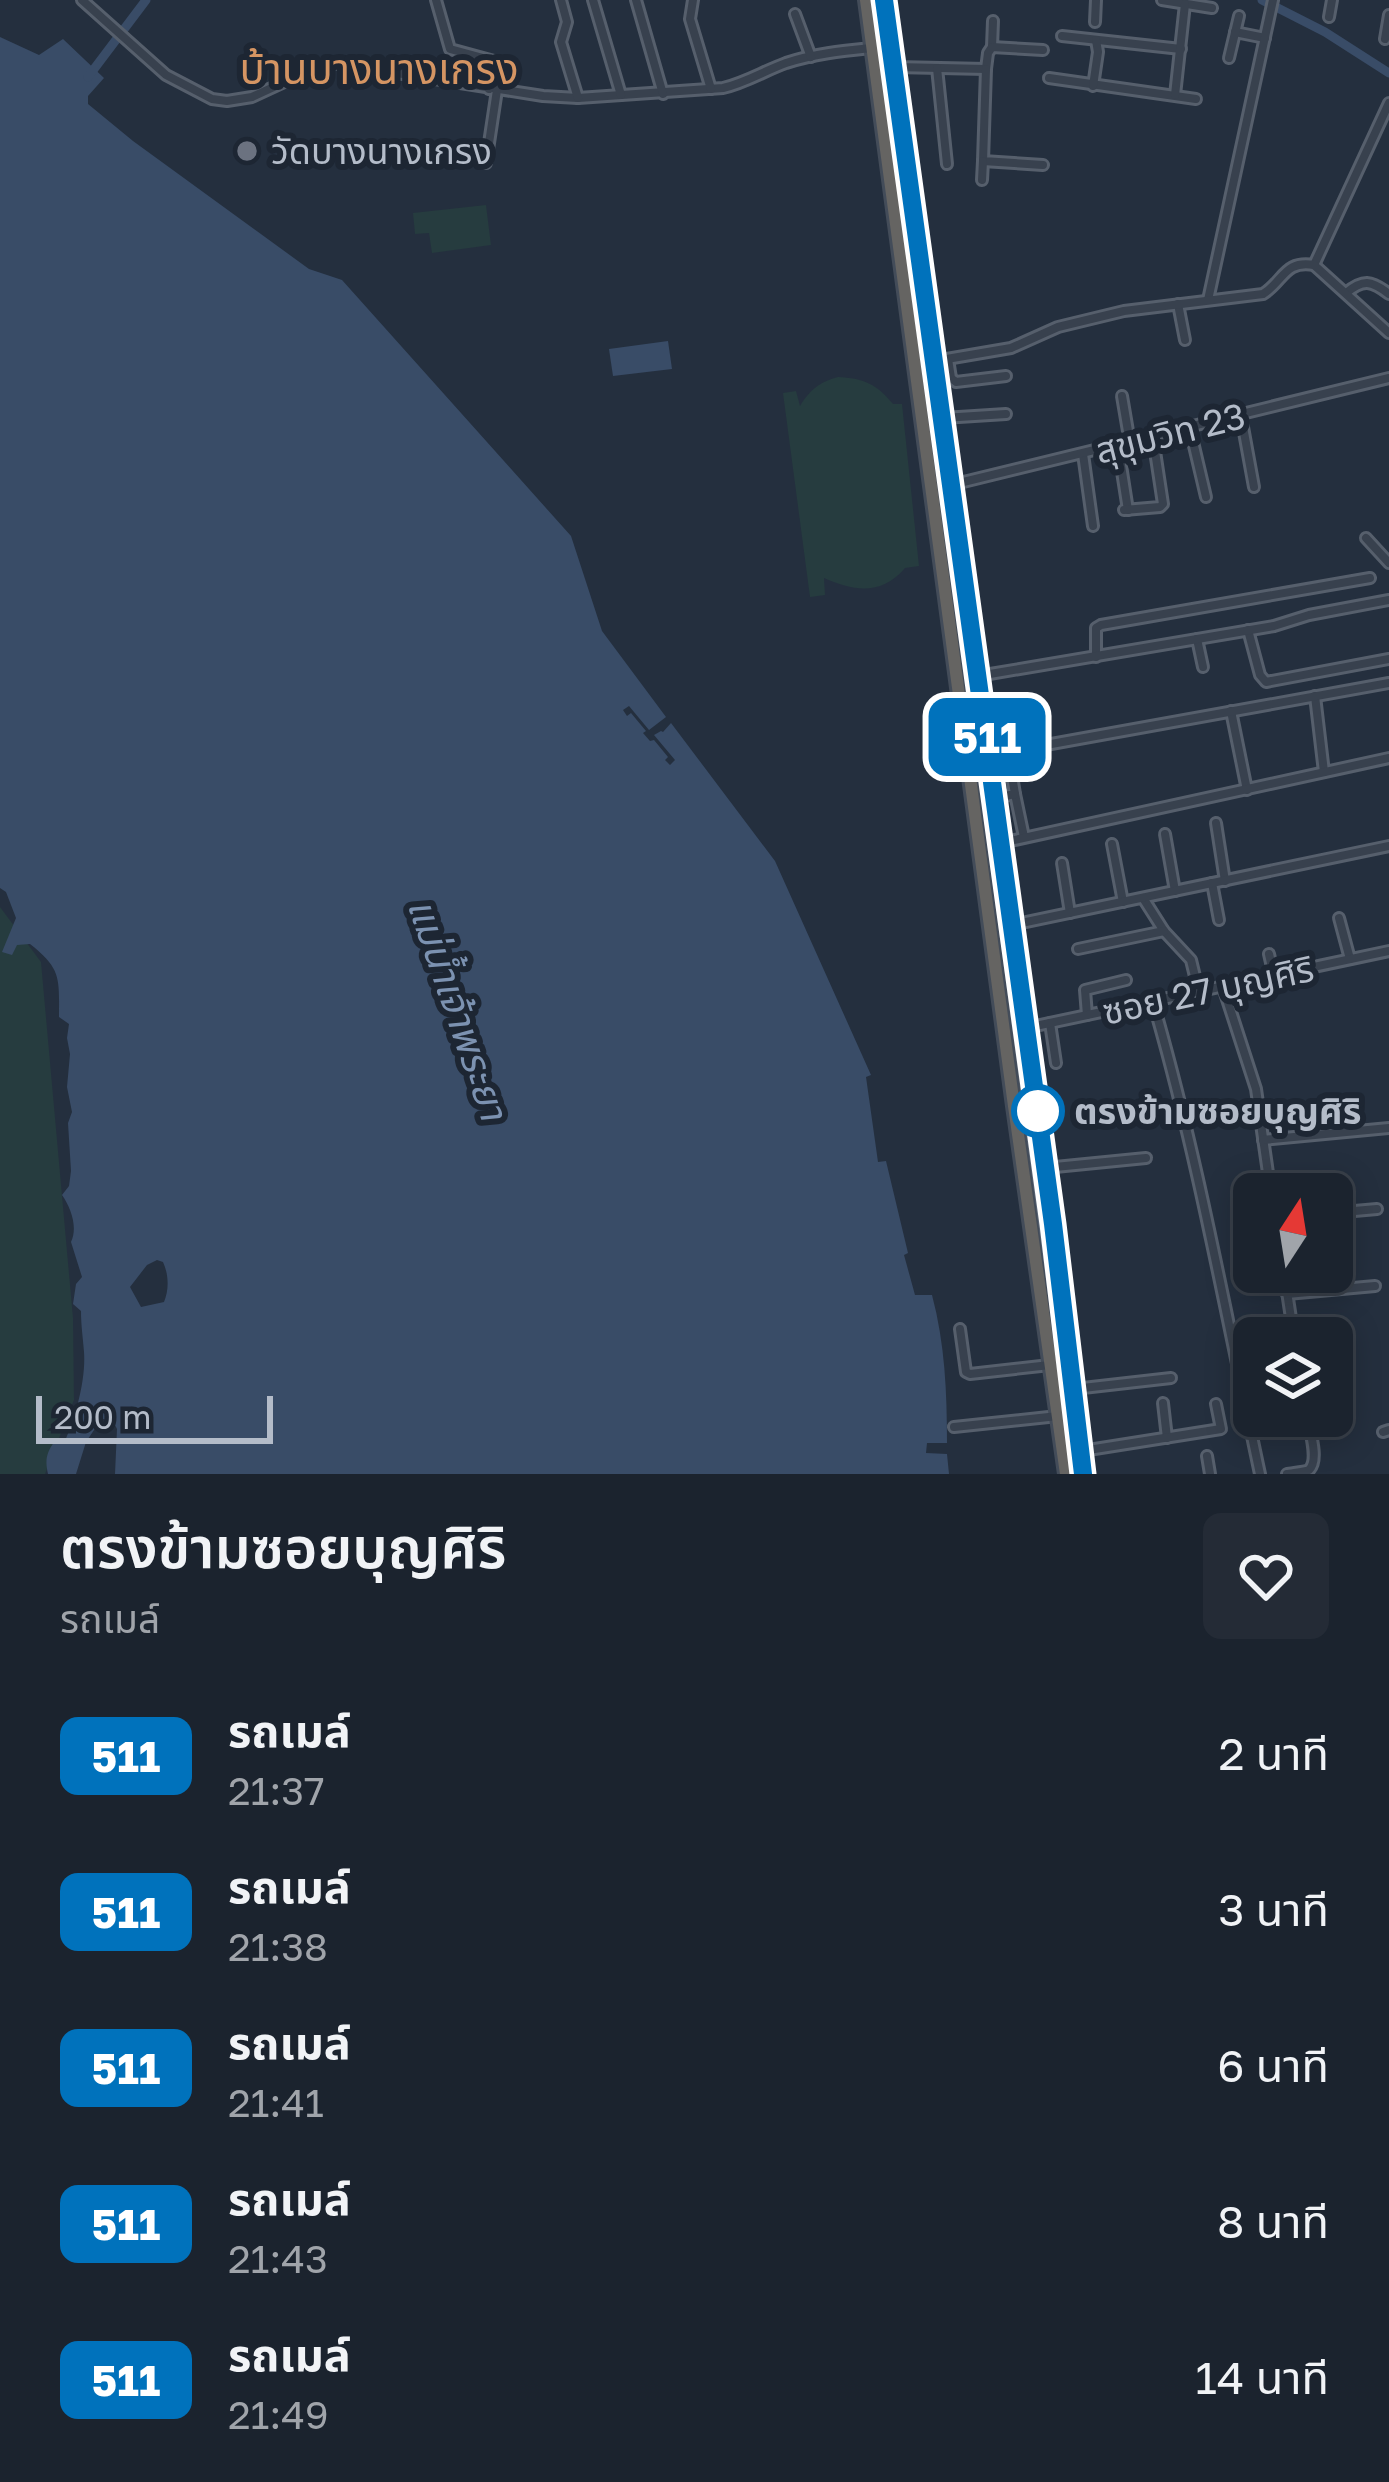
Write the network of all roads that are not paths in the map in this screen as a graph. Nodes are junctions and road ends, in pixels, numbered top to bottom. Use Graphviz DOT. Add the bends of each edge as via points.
graph roads {
  1 [pos="436,0"];
  2 [pos="561,0"];
  3 [pos="593,0"];
  4 [pos="636,0"];
  5 [pos="693,0"];
  6 [pos="866,0"];
  7 [pos="884,0"];
  8 [pos="1096,0"];
  9 [pos="1162,0"];
  10 [pos="1273,0"];
  11 [pos="1332,0"];
  12 [pos="85,3"];
  13 [pos="1185,4"];
  14 [pos="1212,8"];
  15 [pos="795,14"];
  16 [pos="1389,15"];
  17 [pos="1239,16"];
  18 [pos="1329,17"];
  19 [pos="993,21"];
  20 [pos="1095,22"];
  21 [pos="1235,32"];
  22 [pos="1063,36"];
  23 [pos="1265,38"];
  24 [pos="1096,39"];
  25 [pos="1385,39"];
  26 [pos="992,47"];
  27 [pos="873,48"];
  28 [pos="1181,49"];
  29 [pos="1043,50"];
  30 [pos="811,57"];
  31 [pos="1229,58"];
  32 [pos="893,67"];
  33 [pos="937,68"];
  34 [pos="986,69"];
  35 [pos="1049,78"];
  36 [pos="1093,86"];
  37 [pos="711,89"];
  38 [pos="493,90"];
  39 [pos="662,94"];
  40 [pos="621,95"];
  41 [pos="1175,95"];
  42 [pos="578,98"];
  43 [pos="1196,99"];
  44 [pos="1389,104"];
  45 [pos="983,161"];
  46 [pos="486,163"];
  47 [pos="946,164"];
  48 [pos="1043,165"];
  49 [pos="982,180"];
  50 [pos="1314,265"];
  51 [pos="1346,293"];
  52 [pos="1389,294"];
  53 [pos="1208,301"];
  54 [pos="1178,304"];
  55 [pos="1389,333"];
  56 [pos="1185,340"];
  57 [pos="941,360"];
  58 [pos="1006,376"];
  59 [pos="1389,378"];
  60 [pos="1122,397"];
  61 [pos="1006,414"];
  62 [pos="1241,416"];
  63 [pos="942,418"];
  64 [pos="1190,429"];
  65 [pos="1153,438"];
  66 [pos="1130,443"];
  67 [pos="1118,446"];
  68 [pos="1083,454"];
  69 [pos="951,485"];
  70 [pos="1254,487"];
  71 [pos="1206,497"];
  72 [pos="1093,526"];
  73 [pos="1366,538"];
  74 [pos="1388,562"];
  75 [pos="1370,578"];
  76 [pos="1389,600"];
  77 [pos="1248,630"];
  78 [pos="1197,639"];
  79 [pos="1096,657"];
  80 [pos="1389,658"];
  81 [pos="1203,667"];
  82 [pos="976,676"];
  83 [pos="1389,683"];
  84 [pos="1315,696"];
  85 [pos="1231,711"];
  86 [pos="963,718"];
  87 [pos="985,721"];
  88 [pos="987,737"];
  89 [pos="968,750"];
  90 [pos="1389,758"];
  91 [pos="1324,772"];
  92 [pos="1247,790"];
  93 [pos="1015,794"];
  94 [pos="995,798"];
  95 [pos="1216,823"];
  96 [pos="1165,834"];
  97 [pos="1024,837"];
  98 [pos="1000,843"];
  99 [pos="1112,844"];
  100 [pos="1389,846"];
  101 [pos="1062,863"];
  102 [pos="1225,881"];
  103 [pos="1213,884"];
  104 [pos="1175,891"];
  105 [pos="1143,898"];
  106 [pos="1123,902"];
  107 [pos="1070,913"];
  108 [pos="1339,918"];
  109 [pos="1219,920"];
  110 [pos="1012,925"];
  111 [pos="1164,931"];
  112 [pos="1078,949"];
  113 [pos="1389,951"];
  114 [pos="1269,954"];
  115 [pos="1350,959"];
  116 [pos="1274,976"];
  117 [pos="1126,980"];
  118 [pos="1223,987"];
  119 [pos="1199,993"];
  120 [pos="1153,1002"];
  121 [pos="1087,1015"];
  122 [pos="1050,1023"];
  123 [pos="1026,1028"];
  124 [pos="1056,1063"];
  125 [pos="1389,1128"];
  126 [pos="1263,1140"];
  127 [pos="1146,1158"];
  128 [pos="1046,1168"];
  129 [pos="1268,1173"];
  130 [pos="1377,1208"];
  131 [pos="1353,1211"];
  132 [pos="1375,1286"];
  133 [pos="1287,1294"];
  134 [pos="1062,1296"];
  135 [pos="1041,1298"];
  136 [pos="1291,1317"];
  137 [pos="960,1329"];
  138 [pos="1051,1365"];
  139 [pos="1171,1378"];
  140 [pos="1073,1389"];
  141 [pos="1163,1402"];
  142 [pos="1216,1404"];
  143 [pos="1058,1415"];
  144 [pos="954,1427"];
  145 [pos="1310,1437"];
  146 [pos="1167,1438"];
  147 [pos="1080,1451"];
  148 [pos="1207,1456"];
  149 [pos="1066,1474"];
  150 [pos="1083,1474"];
  151 [pos="1210,1474"];
  152 [pos="1260,1474"];
  153 [pos="1287,1474"];
  1 -- 38 [label="street" via="450,49 494,61"];
  2 -- 42 [label="street" via="568,22 561,42"];
  3 -- 40 [label="street"];
  4 -- 39 [label="street"];
  5 -- 37 [label="street" via="690,19"];
  6 -- 27 [label="highway"];
  7 -- 32 [label="highway"];
  8 -- 20 [label="street"];
  9 -- 13 [label="street"];
  10 -- 23 [label="street"];
  11 -- 18 [label="street"];
  12 -- 38 [label="street" via="166,75 212,99 252,97 333,63"];
  13 -- 14 [label="street"];
  13 -- 28 [label="street"];
  15 -- 30 [label="street"];
  16 -- 25 [label="street"];
  17 -- 21 [label="street"];
  19 -- 26 [label="street"];
  21 -- 23 [label="street"];
  21 -- 31 [label="street"];
  22 -- 24 [label="street"];
  23 -- 53 [label="street"];
  24 -- 28 [label="street"];
  24 -- 36 [label="street"];
  26 -- 29 [label="street"];
  26 -- 34 [label="street"];
  27 -- 30 [label="street"];
  27 -- 86 [label="highway"];
  28 -- 41 [label="street"];
  30 -- 37 [label="street"];
  32 -- 33 [label="street"];
  32 -- 57 [label="highway"];
  33 -- 34 [label="street"];
  33 -- 47 [label="street"];
  34 -- 45 [label="street"];
  35 -- 36 [label="street"];
  36 -- 41 [label="street"];
  37 -- 39 [label="street"];
  38 -- 42 [label="street"];
  38 -- 46 [label="street"];
  39 -- 40 [label="street"];
  40 -- 42 [label="street"];
  41 -- 43 [label="street"];
  44 -- 50 [label="street"];
  45 -- 48 [label="street"];
  45 -- 49 [label="street"];
  50 -- 51 [label="street"];
  50 -- 53 [label="street" via="1288,268 1263,294"];
  51 -- 52 [label="street" via="1368,281"];
  51 -- 55 [label="street"];
  53 -- 54 [label="street"];
  54 -- 56 [label="street"];
  54 -- 57 [label="street"];
  57 -- 58 [label="street" via="956,382"];
  57 -- 63 [label="highway"];
  59 -- 62 [label="street, สุขุมวิท 23"];
  60 -- 66 [label="street"];
  61 -- 63 [label="street"];
  62 -- 64 [label="street, สุขุมวิท 23"];
  62 -- 70 [label="street"];
  63 -- 69 [label="highway"];
  64 -- 65 [label="street, สุขุมวิท 23"];
  64 -- 71 [label="street"];
  65 -- 66 [label="street, สุขุมวิท 23"];
  65 -- 67 [label="street" via="1160,507 1126,510"];
  66 -- 67 [label="street, สุขุมวิท 23"];
  67 -- 68 [label="street, สุขุมวิท 23"];
  68 -- 69 [label="street, สุขุมวิท 23"];
  68 -- 72 [label="street"];
  69 -- 82 [label="highway"];
  73 -- 74 [label="street"];
  75 -- 79 [label="street" via="1101,625"];
  76 -- 77 [label="street"];
  77 -- 78 [label="street"];
  77 -- 80 [label="street" via="1266,682"];
  78 -- 79 [label="street"];
  78 -- 81 [label="street"];
  79 -- 82 [label="street"];
  82 -- 87 [label="highway"];
  83 -- 84 [label="street"];
  84 -- 85 [label="street"];
  84 -- 91 [label="street"];
  85 -- 92 [label="street"];
  85 -- 93 [label="street" via="1018,750 1010,764"];
  86 -- 87 [label="highway"];
  86 -- 89 [label="highway"];
  87 -- 88 [label="highway"];
  88 -- 89 [label="highway"];
  88 -- 94 [label="highway"];
  89 -- 135 [label="highway"];
  90 -- 91 [label="street"];
  91 -- 92 [label="street"];
  92 -- 97 [label="street"];
  93 -- 94 [label="street"];
  93 -- 97 [label="street"];
  94 -- 98 [label="highway"];
  95 -- 102 [label="street"];
  96 -- 104 [label="street"];
  97 -- 98 [label="street"];
  98 -- 110 [label="highway"];
  99 -- 106 [label="street"];
  100 -- 102 [label="street"];
  101 -- 107 [label="street"];
  102 -- 103 [label="street"];
  103 -- 104 [label="street"];
  103 -- 109 [label="street"];
  104 -- 105 [label="street"];
  105 -- 106 [label="street"];
  105 -- 111 [label="street"];
  106 -- 107 [label="street"];
  107 -- 110 [label="street"];
  108 -- 115 [label="street"];
  110 -- 123 [label="highway"];
  111 -- 112 [label="street"];
  111 -- 119 [label="street" via="1191,960"];
  113 -- 115 [label="street, ซอย 27 บุญศิริ"];
  114 -- 116 [label="street"];
  115 -- 116 [label="street, ซอย 27 บุญศิริ"];
  116 -- 118 [label="street, ซอย 27 บุญศิริ"];
  117 -- 121 [label="street" via="1085,990"];
  118 -- 119 [label="street, ซอย 27 บุญศิริ"];
  118 -- 126 [label="street" via="1256,1089"];
  119 -- 120 [label="street, ซอย 27 บุญศิริ"];
  120 -- 121 [label="street, ซอย 27 บุญศิริ"];
  120 -- 152 [label="street"];
  121 -- 122 [label="street, ซอย 27 บุญศิริ"];
  122 -- 123 [label="street, ซอย 27 บุญศิริ"];
  122 -- 124 [label="street"];
  123 -- 128 [label="highway"];
  125 -- 126 [label="street"];
  126 -- 129 [label="street"];
  127 -- 128 [label="street"];
  128 -- 134 [label="highway"];
  130 -- 131 [label="street"];
  132 -- 133 [label="street"];
  133 -- 136 [label="street"];
  134 -- 135 [label="highway"];
  134 -- 140 [label="highway"];
  135 -- 138 [label="highway"];
  137 -- 138 [label="street" via="970,1374"];
  138 -- 143 [label="highway"];
  139 -- 140 [label="street"];
  140 -- 147 [label="highway"];
  141 -- 146 [label="street"];
  142 -- 146 [label="street" via="1221,1429"];
  143 -- 144 [label="street"];
  143 -- 149 [label="highway"];
  145 -- 153 [label="street" via="1312,1468"];
  146 -- 147 [label="street"];
  147 -- 150 [label="highway"];
  148 -- 151 [label="street"];
}
